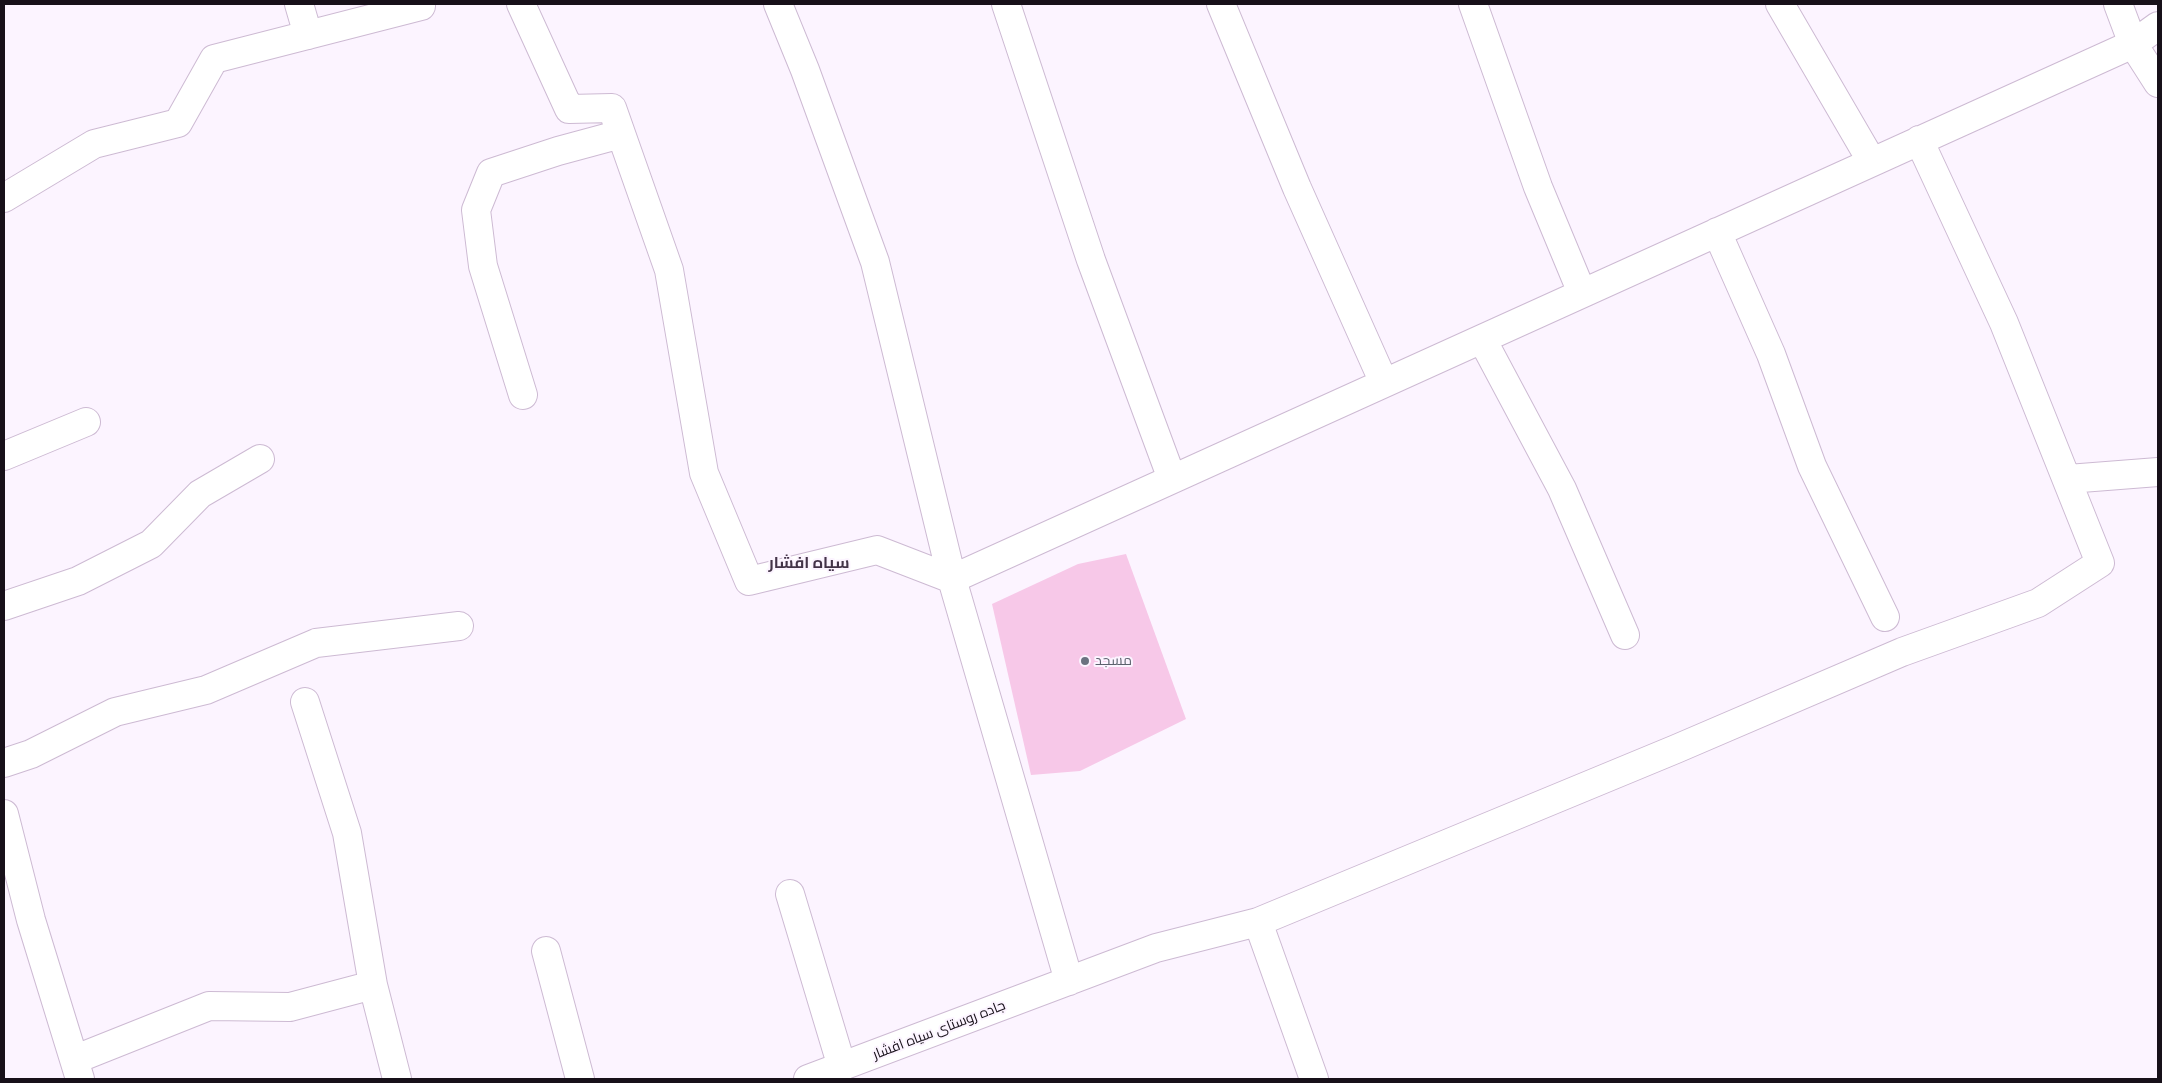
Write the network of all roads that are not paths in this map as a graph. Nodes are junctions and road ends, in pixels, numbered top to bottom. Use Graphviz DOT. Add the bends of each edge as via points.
graph roads {
  1 [pos="299,4"];
  2 [pos="521,4"];
  3 [pos="778,4"];
  4 [pos="1006,4"];
  5 [pos="1222,4"];
  6 [pos="1472,4"];
  7 [pos="1780,4"];
  8 [pos="2118,4"];
  9 [pos="421,6"];
  10 [pos="2158,26"];
  11 [pos="308,35"];
  12 [pos="2133,44"];
  13 [pos="2158,83"];
  14 [pos="622,134"];
  15 [pos="1919,140"];
  16 [pos="1872,162"];
  17 [pos="4,198"];
  18 [pos="1717,232"];
  19 [pos="1582,293"];
  20 [pos="1482,339"];
  21 [pos="1384,383"];
  22 [pos="523,395"];
  23 [pos="86,422"];
  24 [pos="4,456"];
  25 [pos="260,459"];
  26 [pos="2158,472"];
  27 [pos="1172,479"];
  28 [pos="2068,479"];
  29 [pos="952,579"];
  30 [pos="4,606"];
  31 [pos="1885,617"];
  32 [pos="459,626"];
  33 [pos="1625,635"];
  34 [pos="305,702"];
  35 [pos="4,762"];
  36 [pos="4,814"];
  37 [pos="790,894"];
  38 [pos="1258,922"];
  39 [pos="546,951"];
  40 [pos="1069,980"];
  41 [pos="373,985"];
  42 [pos="842,1066"];
  43 [pos="78,1069"];
  44 [pos="398,1079"];
  45 [pos="580,1079"];
  46 [pos="808,1079"];
  47 [pos="1314,1079"];
  1 -- 11 [label="street"];
  2 -- 14 [label="street" via="569,109 612,108"];
  3 -- 29 [label="street" via="875,262"];
  4 -- 27 [label="street" via="1091,260"];
  5 -- 21 [label="street" via="1297,188"];
  6 -- 19 [label="street" via="1538,187"];
  7 -- 16 [label="street"];
  8 -- 12 [label="street"];
  9 -- 11 [label="street"];
  10 -- 12 [label="street"];
  11 -- 17 [label="street" via="214,59 178,123 94,144"];
  12 -- 13 [label="street"];
  12 -- 15 [label="street"];
  14 -- 22 [label="street" via="491,173 476,210 482,266"];
  14 -- 29 [label="street" via="669,270 704,473 749,581 876,550"];
  15 -- 16 [label="street"];
  15 -- 28 [label="street" via="2004,323"];
  16 -- 18 [label="street"];
  18 -- 19 [label="street"];
  18 -- 31 [label="street" via="1771,354 1812,466"];
  19 -- 20 [label="street"];
  20 -- 21 [label="street"];
  20 -- 33 [label="street" via="1562,489"];
  21 -- 27 [label="street"];
  23 -- 24 [label="street"];
  25 -- 30 [label="street" via="200,494 151,544 78,581"];
  26 -- 28 [label="street"];
  27 -- 29 [label="street"];
  28 -- 38 [label="street, جاده روستای سیاه افشار" via="2100,563 2038,603 1902,652"];
  29 -- 40 [label="street"];
  32 -- 35 [label="street" via="316,643 206,690 115,712 31,754"];
  34 -- 41 [label="street" via="347,833"];
  36 -- 43 [label="street" via="31,920"];
  37 -- 42 [label="street"];
  38 -- 40 [label="street, جاده روستای سیاه افشار" via="1156,948"];
  38 -- 47 [label="street"];
  39 -- 45 [label="street"];
  40 -- 42 [label="street, جاده روستای سیاه افشار"];
  41 -- 43 [label="street" via="290,1007 210,1006"];
  41 -- 44 [label="street"];
  42 -- 46 [label="street, جاده روستای سیاه افشار"];
}
